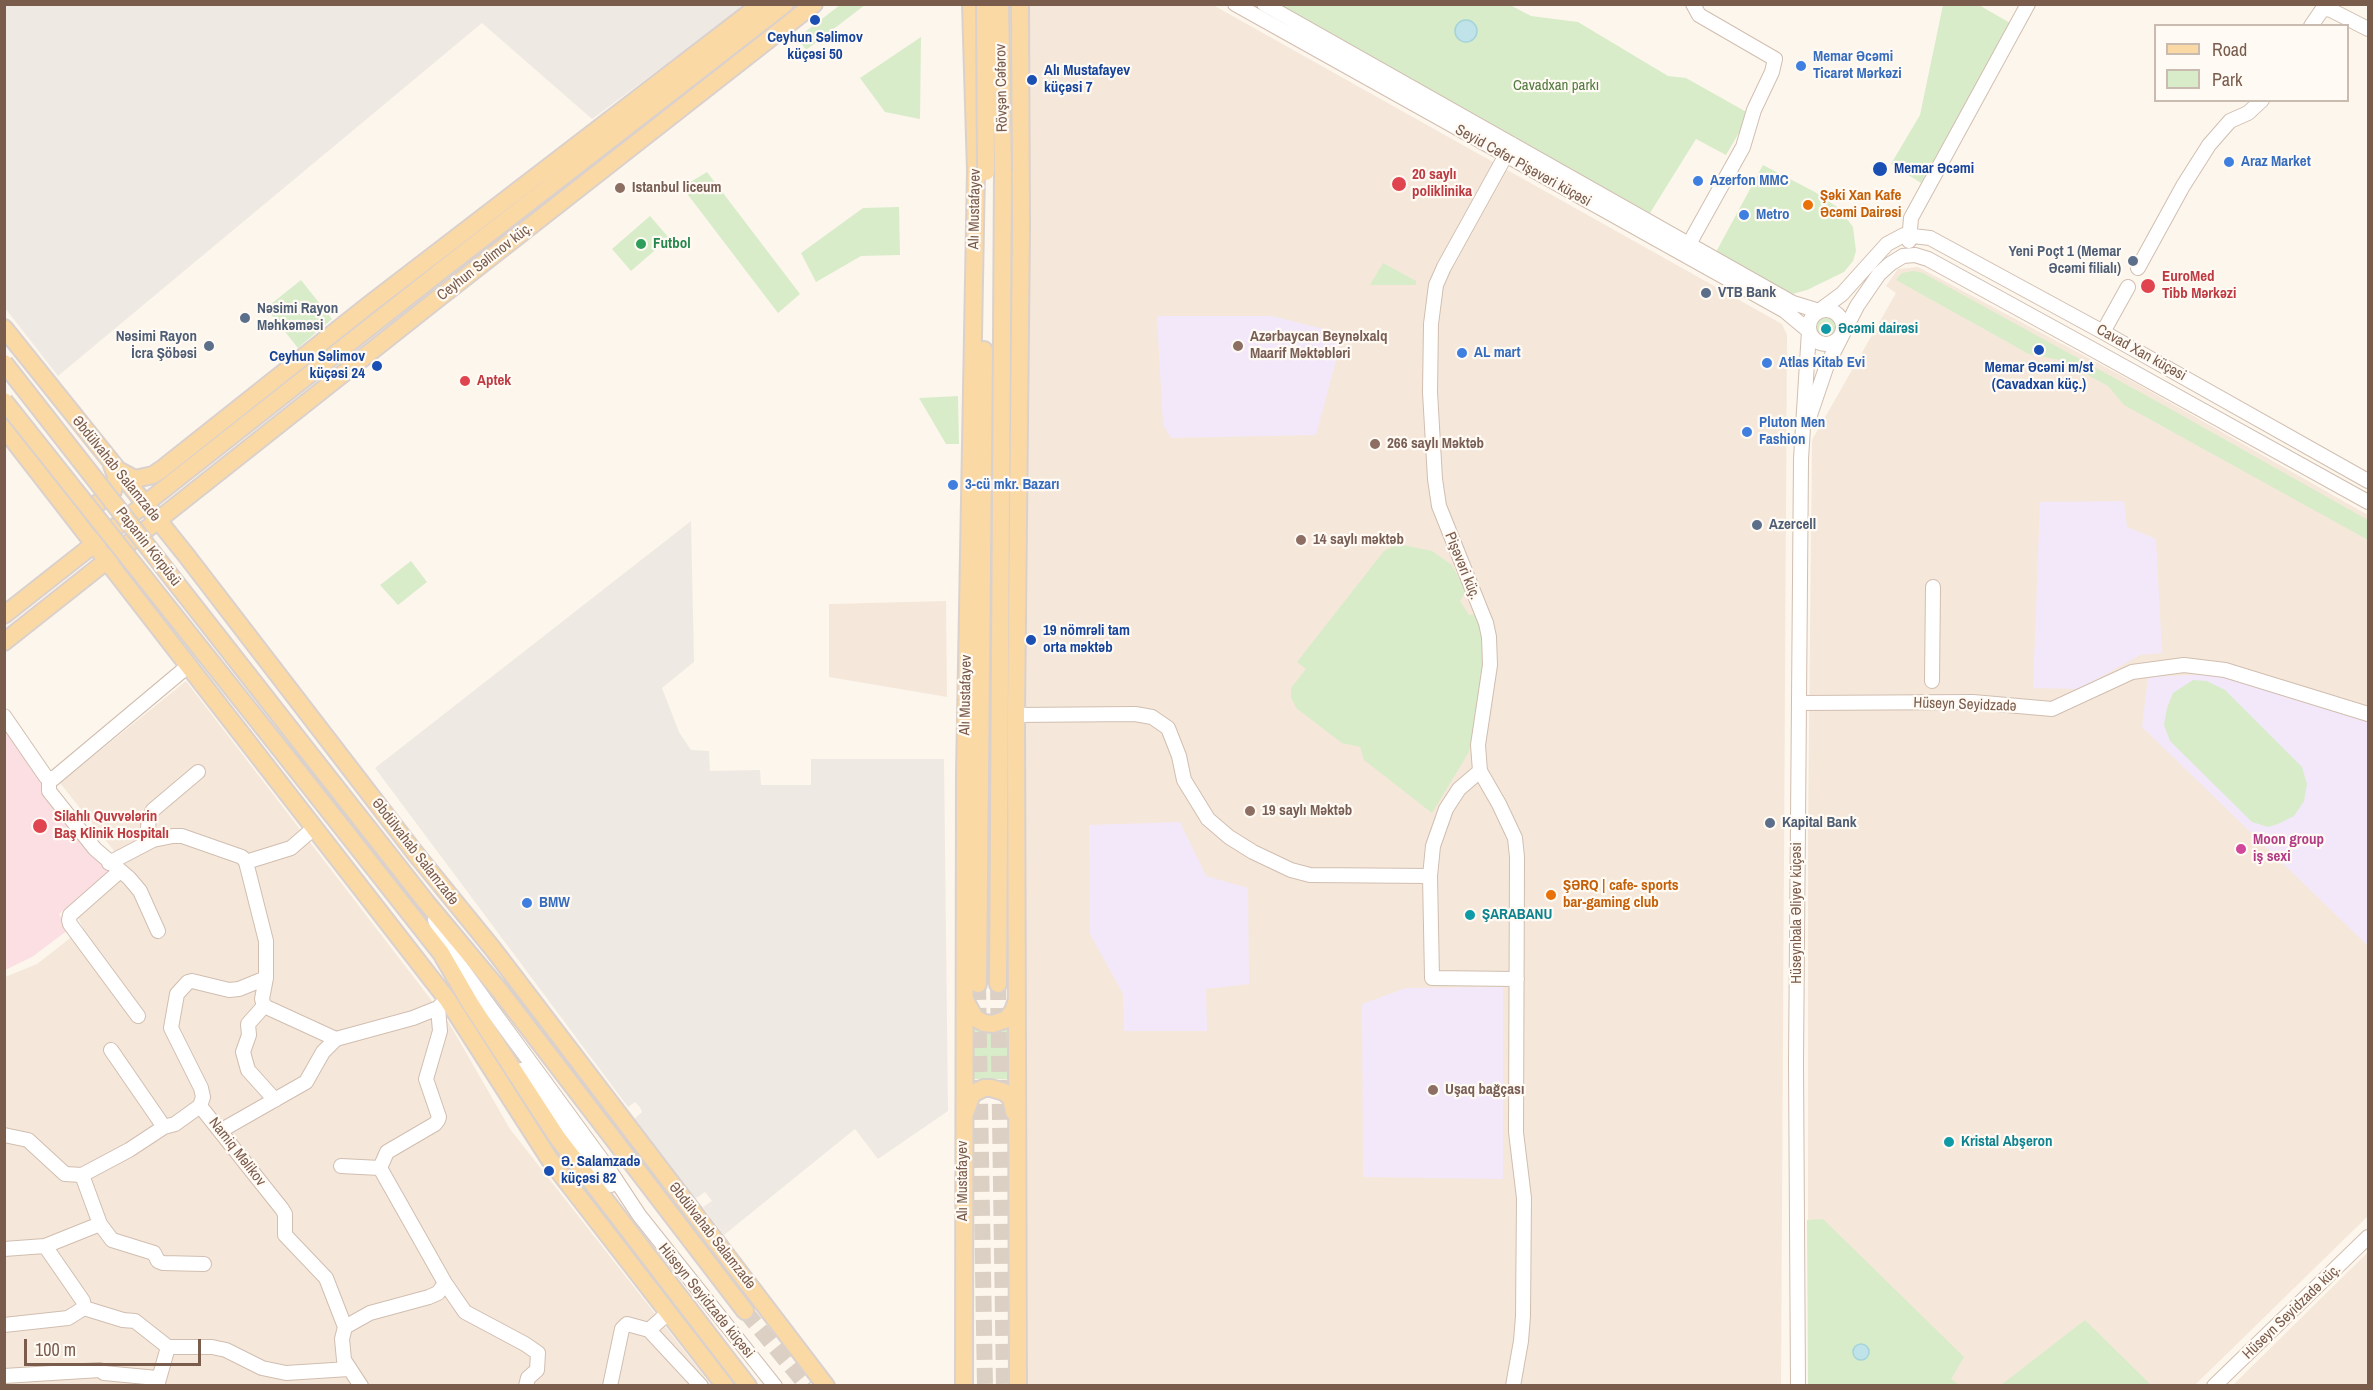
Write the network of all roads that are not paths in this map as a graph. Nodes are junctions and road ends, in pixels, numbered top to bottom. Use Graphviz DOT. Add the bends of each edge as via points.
graph roads {
  1 [pos="761,4"];
  2 [pos="785,4"];
  3 [pos="814,4"];
  4 [pos="971,4"];
  5 [pos="985,4"];
  6 [pos="1001,4"];
  7 [pos="1020,4"];
  8 [pos="1235,4"];
  9 [pos="1264,4"];
  10 [pos="1694,4"];
  11 [pos="2028,4"];
  12 [pos="2312,24"];
  13 [pos="1288,26"];
  14 [pos="2368,30"];
  15 [pos="1020,46"];
  16 [pos="973,50"];
  17 [pos="2260,102"];
  18 [pos="1509,150"];
  19 [pos="995,172"];
  20 [pos="475,223"];
  21 [pos="1909,234"];
  22 [pos="1689,244"];
  23 [pos="1910,255"];
  24 [pos="2138,268"];
  25 [pos="442,270"];
  26 [pos="2128,286"];
  27 [pos="1819,311"];
  28 [pos="4,328"];
  29 [pos="1809,330"];
  30 [pos="2103,332"];
  31 [pos="1840,337"];
  32 [pos="4,363"];
  33 [pos="4,401"];
  34 [pos="253,421"];
  35 [pos="219,424"];
  36 [pos="4,428"];
  37 [pos="1802,440"];
  38 [pos="206,458"];
  39 [pos="110,462"];
  40 [pos="2368,482"];
  41 [pos="2368,502"];
  42 [pos="63,504"];
  43 [pos="146,506"];
  44 [pos="158,521"];
  45 [pos="94,544"];
  46 [pos="186,555"];
  47 [pos="107,561"];
  48 [pos="1933,588"];
  49 [pos="133,594"];
  50 [pos="4,615"];
  51 [pos="4,642"];
  52 [pos="188,666"];
  53 [pos="1932,681"];
  54 [pos="1799,703"];
  55 [pos="2368,714"];
  56 [pos="1016,715"];
  57 [pos="4,716"];
  58 [pos="291,730"];
  59 [pos="1480,771"];
  60 [pos="198,772"];
  61 [pos="49,779"];
  62 [pos="393,825"];
  63 [pos="314,828"];
  64 [pos="153,840"];
  65 [pos="246,862"];
  66 [pos="115,867"];
  67 [pos="1430,876"];
  68 [pos="426,902"];
  69 [pos="158,931"];
  70 [pos="441,953"];
  71 [pos="266,978"];
  72 [pos="1517,979"];
  73 [pos="978,984"];
  74 [pos="998,984"];
  75 [pos="964,996"];
  76 [pos="1018,996"];
  77 [pos="470,1003"];
  78 [pos="442,1004"];
  79 [pos="264,1006"];
  80 [pos="138,1016"];
  81 [pos="336,1039"];
  82 [pos="111,1050"];
  83 [pos="495,1059"];
  84 [pos="526,1093"];
  85 [pos="275,1100"];
  86 [pos="200,1106"];
  87 [pos="521,1117"];
  88 [pos="1016,1122"];
  89 [pos="963,1125"];
  90 [pos="164,1127"];
  91 [pos="220,1131"];
  92 [pos="4,1134"];
  93 [pos="341,1166"];
  94 [pos="380,1168"];
  95 [pos="82,1175"];
  96 [pos="639,1215"];
  97 [pos="100,1224"];
  98 [pos="2368,1237"];
  99 [pos="45,1246"];
  100 [pos="4,1249"];
  101 [pos="204,1264"];
  102 [pos="445,1283"];
  103 [pos="84,1308"];
  104 [pos="745,1311"];
  105 [pos="668,1313"];
  106 [pos="4,1325"];
  107 [pos="345,1327"];
  108 [pos="649,1330"];
  109 [pos="168,1347"];
  110 [pos="349,1369"];
  111 [pos="4,1376"];
  112 [pos="157,1382"];
  113 [pos="823,1383"];
  114 [pos="698,1384"];
  115 [pos="2216,1385"];
  116 [pos="361,1386"];
  117 [pos="526,1386"];
  118 [pos="610,1386"];
  119 [pos="725,1386"];
  120 [pos="748,1386"];
  121 [pos="775,1386"];
  122 [pos="964,1386"];
  123 [pos="1018,1386"];
  124 [pos="1513,1386"];
  125 [pos="1798,1386"];
  1 -- 20 [label="main road"];
  2 -- 25 [label="main road, Ceyhun Səlimov küç."];
  3 -- 44 [label="main road, Ceyhun Səlimov küç."];
  4 -- 16 [label="main road, Alı Mustafayev"];
  5 -- 19 [label="main road, Rövşən Cəfərov, bridge"];
  6 -- 19 [label="main road, Rövşən Cəfərov, bridge"];
  7 -- 15 [label="main road"];
  8 -- 13 [label="street, Seyid Cəfər Pişəvəri küçəsi"];
  9 -- 13 [label="street, Seyid Cəfər Pişəvəri küçəsi"];
  10 -- 22 [label="street" via="1699,15 1775,59 1743,147"];
  11 -- 21 [label="street" via="1911,218"];
  12 -- 14 [label="street" via="2319,12 2329,9"];
  13 -- 18 [label="street, Seyid Cəfər Pişəvəri küçəsi"];
  15 -- 16 [label="main road" via="1009,26 985,25"];
  15 -- 56 [label="main road"];
  16 -- 75 [label="main road, Alı Mustafayev" via="976,171"];
  17 -- 24 [label="street" via="2230,120 2209,145"];
  18 -- 22 [label="street, Seyid Cəfər Pişəvəri küçəsi"];
  18 -- 29 [label="street, Seyid Cəfər Pişəvəri küçəsi" via="1785,311"];
  18 -- 59 [label="street, Pişəvəri küç." via="1444,267 1436,285 1431,324 1436,495 1489,637 1490,665 1478,746"];
  19 -- 73 [label="main road, Alı Mustafayev"];
  19 -- 74 [label="main road, Alı Mustafayev"];
  20 -- 25 [label="main road"];
  20 -- 35 [label="main road"];
  21 -- 23 [label="street"];
  21 -- 27 [label="street" via="1881,249 1842,294"];
  21 -- 30 [label="street, Cavad Xan küçəsi" via="1936,241"];
  22 -- 27 [label="street, Seyid Cəfər Pişəvəri küçəsi" via="1779,296"];
  23 -- 31 [label="street" via="1896,259 1879,274"];
  23 -- 41 [label="street, Cavad Xan küçəsi" via="1922,256"];
  25 -- 34 [label="main road, Ceyhun Səlimov küç."];
  26 -- 30 [label="street"];
  27 -- 29 [label="street" via="1810,321"];
  27 -- 31 [label="street" via="1830,310 1839,316 1843,326"];
  28 -- 39 [label="main road, Əbdülvahab Salamzadə"];
  29 -- 31 [label="street" via="1820,344 1831,344"];
  29 -- 37 [label="street"];
  30 -- 40 [label="street, Cavad Xan küçəsi"];
  31 -- 37 [label="street"];
  32 -- 58 [label="main road, Papanin Körpüsü, bridge"];
  33 -- 70 [label="main road, Papanin Körpüsü, bridge"];
  34 -- 35 [label="main road"];
  34 -- 38 [label="main road, Ceyhun Səlimov küç."];
  35 -- 38 [label="main road"];
  35 -- 39 [label="main road" via="162,470 143,478 129,476"];
  36 -- 42 [label="main road"];
  37 -- 54 [label="street, Hüseynbala Əliyev küçəsi"];
  38 -- 43 [label="main road, Ceyhun Səlimov küç."];
  39 -- 42 [label="main road" via="116,484 109,495 85,512"];
  39 -- 43 [label="main road, Əbdülvahab Salamzadə"];
  42 -- 45 [label="main road"];
  43 -- 44 [label="main road, Əbdülvahab Salamzadə"];
  43 -- 45 [label="main road, Ceyhun Səlimov küç."];
  44 -- 46 [label="main road, Əbdülvahab Salamzadə"];
  44 -- 47 [label="main road, Ceyhun Səlimov küç."];
  45 -- 47 [label="main road"];
  45 -- 50 [label="main road"];
  46 -- 49 [label="main road" via="174,548 160,548 133,569 129,582"];
  46 -- 62 [label="main road, Əbdülvahab Salamzadə"];
  47 -- 49 [label="main road"];
  47 -- 51 [label="main road"];
  48 -- 53 [label="street"];
  49 -- 52 [label="main road"];
  52 -- 61 [label="street"];
  52 -- 63 [label="main road"];
  54 -- 55 [label="street, Hüseyn Seyidzadə" via="1974,702 2052,708 2132,672 2184,665 2225,670"];
  54 -- 125 [label="street, Hüseynbala Əliyev küçəsi"];
  56 -- 67 [label="street" via="1152,717 1164,724 1173,737 1184,780 1208,819 1253,852 1310,875"];
  56 -- 76 [label="main road"];
  57 -- 61 [label="street"];
  58 -- 68 [label="main road, Əbdülvahab Salamzadə"];
  59 -- 67 [label="street" via="1459,789 1446,809 1433,846"];
  59 -- 72 [label="street" via="1515,838"];
  60 -- 64 [label="street" via="153,810 148,828"];
  61 -- 66 [label="street" via="54,798 95,849"];
  62 -- 68 [label="main road"];
  62 -- 113 [label="main road, Əbdülvahab Salamzadə" via="493,949"];
  63 -- 65 [label="street" via="291,848"];
  63 -- 78 [label="main road"];
  64 -- 65 [label="street" via="182,836 242,856"];
  64 -- 66 [label="street"];
  65 -- 71 [label="street" via="266,941"];
  66 -- 69 [label="street" via="140,891"];
  66 -- 80 [label="street" via="69,920"];
  67 -- 72 [label="street" via="1432,978"];
  68 -- 96 [label="street" via="454,958"];
  68 -- 104 [label="main road, Əbdülvahab Salamzadə" via="500,991"];
  70 -- 77 [label="main road"];
  70 -- 96 [label="street" via="590,1161"];
  71 -- 79 [label="street"];
  71 -- 86 [label="street" via="229,990 192,981 177,994 171,1028 201,1088 204,1097"];
  72 -- 124 [label="street" via="1516,1132 1524,1222 1522,1325"];
  75 -- 76 [label="main road" via="975,1018 993,1024 1007,1019"];
  75 -- 89 [label="main road, Alı Mustafayev"];
  76 -- 88 [label="main road"];
  77 -- 83 [label="main road"];
  77 -- 84 [label="main road"];
  78 -- 81 [label="street" via="386,1027"];
  78 -- 83 [label="main road"];
  78 -- 87 [label="main road"];
  78 -- 94 [label="street" via="440,1031 426,1079 438,1120 387,1152"];
  79 -- 81 [label="street"];
  79 -- 85 [label="street" via="248,1024 243,1052 248,1070"];
  81 -- 85 [label="street" via="323,1052 306,1082"];
  82 -- 90 [label="street"];
  83 -- 84 [label="main road"];
  83 -- 87 [label="main road"];
  84 -- 120 [label="main road"];
  85 -- 91 [label="street"];
  86 -- 90 [label="street, Namiq Məlikov"];
  86 -- 91 [label="street, Namiq Məlikov"];
  87 -- 105 [label="main road"];
  88 -- 89 [label="main road" via="1011,1098 998,1088 984,1088 972,1094"];
  88 -- 123 [label="main road"];
  89 -- 122 [label="main road, Alı Mustafayev"];
  90 -- 95 [label="street, Namiq Məlikov"];
  91 -- 107 [label="street, Namiq Məlikov" via="282,1209 285,1235 326,1278"];
  92 -- 95 [label="street" via="28,1140 65,1174"];
  93 -- 94 [label="street"];
  94 -- 102 [label="street"];
  95 -- 97 [label="street"];
  96 -- 121 [label="street, Hüseyn Seyidzadə küçəsi"];
  97 -- 99 [label="street"];
  97 -- 101 [label="street" via="112,1240 154,1253 163,1263"];
  98 -- 115 [label="street, Hüseyn Seyidzadə küç."];
  99 -- 100 [label="street"];
  99 -- 103 [label="street"];
  102 -- 107 [label="street" via="429,1298 370,1313"];
  102 -- 117 [label="street" via="465,1312 538,1353 537,1370"];
  103 -- 106 [label="street" via="68,1318"];
  103 -- 109 [label="street" via="135,1321"];
  105 -- 108 [label="street"];
  105 -- 119 [label="main road"];
  107 -- 110 [label="street, Namiq Məlikov" via="342,1339"];
  108 -- 114 [label="street"];
  108 -- 118 [label="street" via="627,1324 622,1329"];
  109 -- 110 [label="street" via="226,1350 262,1368 286,1373"];
  109 -- 112 [label="street"];
  110 -- 116 [label="street, Namiq Məlikov"];
  111 -- 112 [label="street" via="100,1370"];
}
